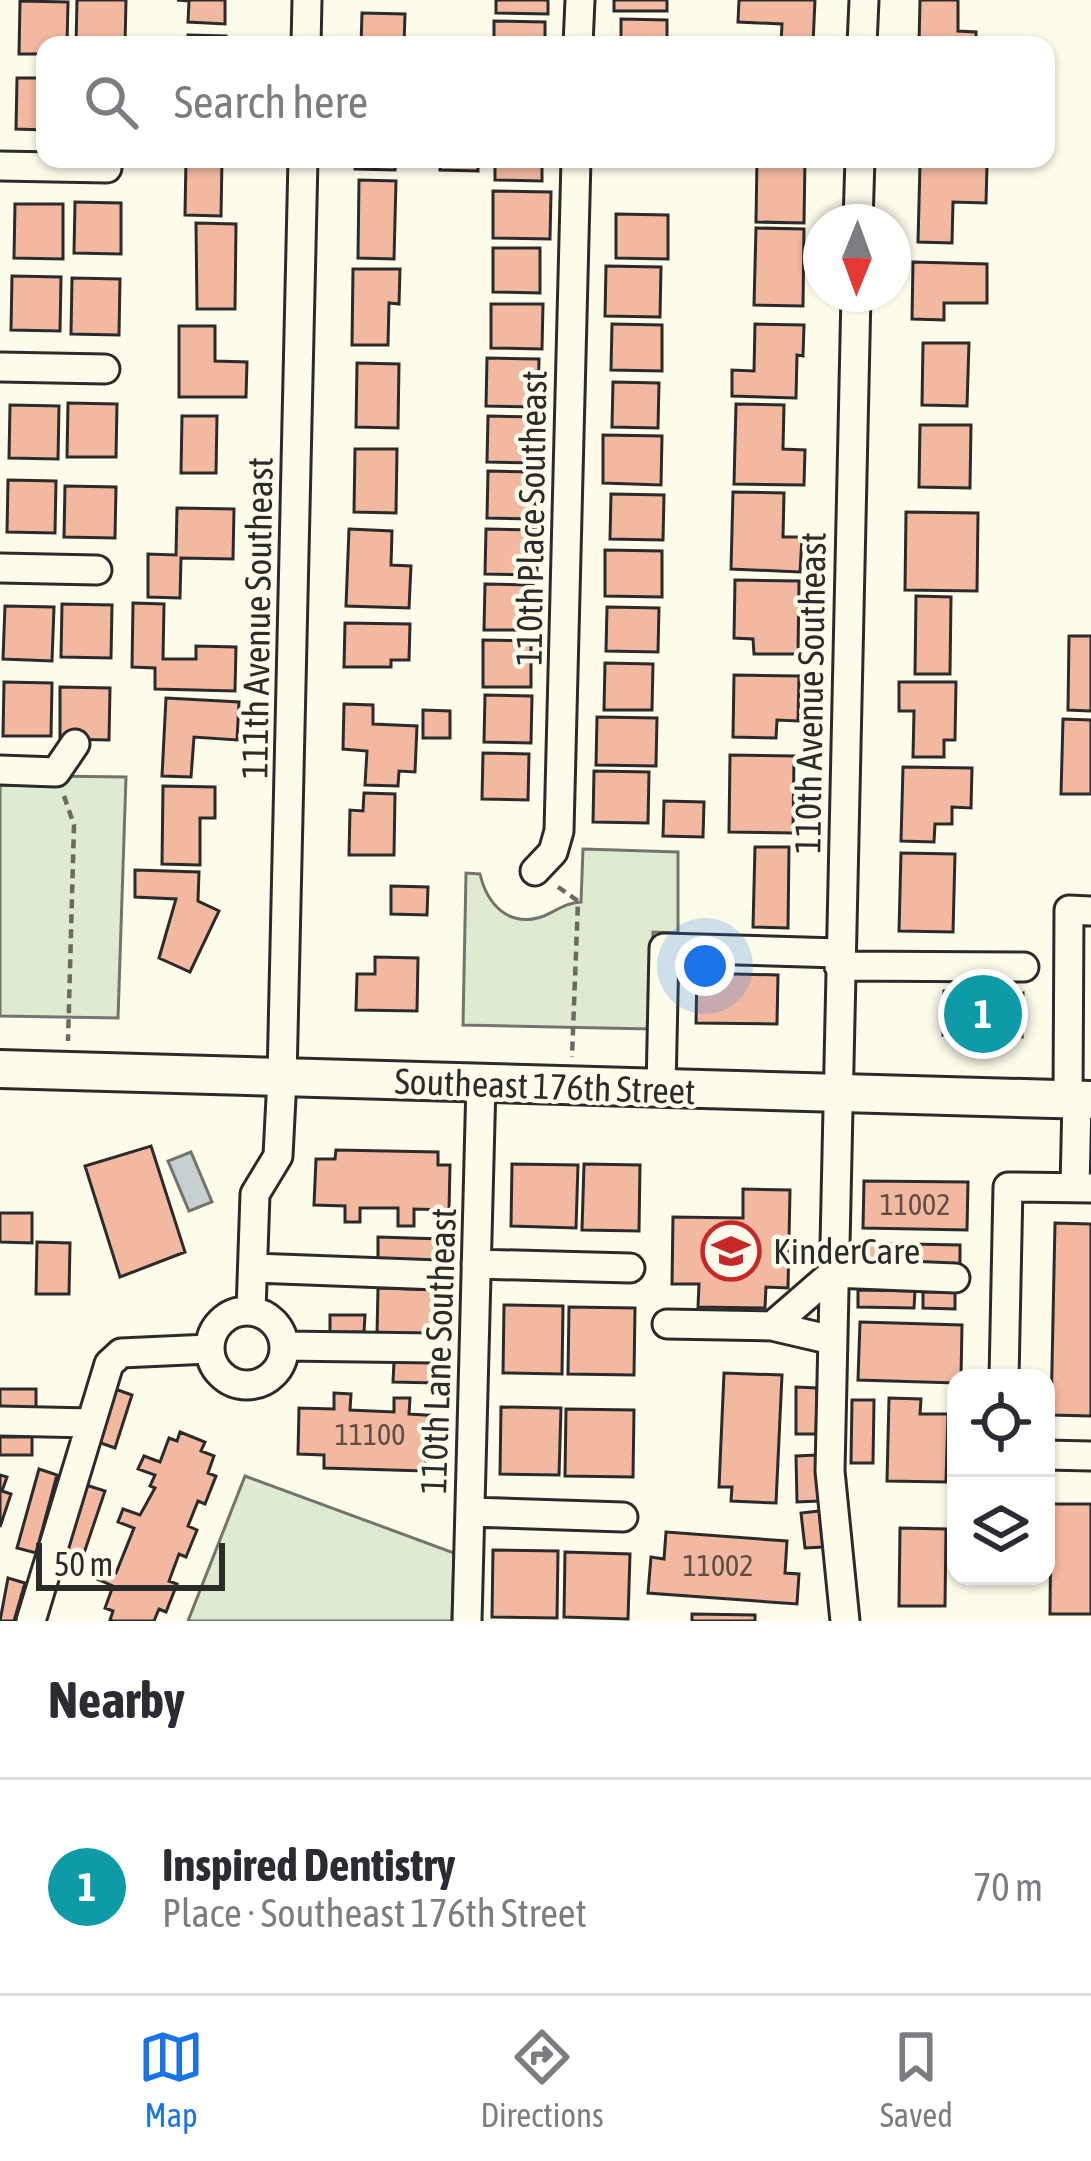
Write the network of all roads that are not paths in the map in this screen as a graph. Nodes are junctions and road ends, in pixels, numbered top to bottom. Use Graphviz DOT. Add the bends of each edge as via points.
graph roads {
  1 [pos="307,0"];
  2 [pos="580,0"];
  3 [pos="863,0"];
  4 [pos="306,36"];
  5 [pos="578,36"];
  6 [pos="862,36"];
  7 [pos="0,166"];
  8 [pos="36,167"];
  9 [pos="304,168"];
  10 [pos="576,168"];
  11 [pos="860,168"];
  12 [pos="859,204"];
  13 [pos="856,312"];
  14 [pos="0,367"];
  15 [pos="105,369"];
  16 [pos="0,568"];
  17 [pos="97,570"];
  18 [pos="75,743"];
  19 [pos="0,770"];
  20 [pos="535,871"];
  21 [pos="1091,911"];
  22 [pos="839,959"];
  23 [pos="1024,967"];
  24 [pos="0,1069"];
  25 [pos="282,1078"];
  26 [pos="481,1084"];
  27 [pos="661,1089"];
  28 [pos="836,1094"];
  29 [pos="1078,1099"];
  30 [pos="1083,1188"];
  31 [pos="476,1264"];
  32 [pos="253,1268"];
  33 [pos="630,1268"];
  34 [pos="833,1274"];
  35 [pos="439,1275"];
  36 [pos="955,1278"];
  37 [pos="251,1311"];
  38 [pos="667,1324"];
  39 [pos="772,1326"];
  40 [pos="832,1340"];
  41 [pos="284,1346"];
  42 [pos="435,1348"];
  43 [pos="209,1349"];
  44 [pos="1004,1369"];
  45 [pos="0,1421"];
  46 [pos="91,1423"];
  47 [pos="1055,1455"];
  48 [pos="1091,1456"];
  49 [pos="470,1512"];
  50 [pos="622,1517"];
  51 [pos="31,1621"];
  52 [pos="466,1621"];
  53 [pos="845,1621"];
  1 -- 4 [label="street"];
  2 -- 5 [label="street"];
  3 -- 6 [label="street"];
  7 -- 8 [label="street"];
  9 -- 25 [label="street, 111th Avenue Southeast"];
  10 -- 20 [label="street, 110th Place Southeast" via="559,831"];
  11 -- 12 [label="street"];
  13 -- 22 [label="street, 110th Avenue Southeast"];
  14 -- 15 [label="street"];
  16 -- 17 [label="street"];
  18 -- 19 [label="street" via="56,772"];
  21 -- 29 [label="street" via="1070,910"];
  22 -- 23 [label="street"];
  22 -- 27 [label="street" via="664,948"];
  22 -- 28 [label="street, 110th Avenue Southeast"];
  24 -- 25 [label="main road, Southeast 176th Street"];
  25 -- 26 [label="main road, Southeast 176th Street"];
  25 -- 32 [label="street, 111th Avenue Southeast" via="278,1156 255,1194"];
  26 -- 27 [label="main road, Southeast 176th Street"];
  26 -- 31 [label="street, 110th Lane Southeast"];
  27 -- 28 [label="main road, Southeast 176th Street"];
  28 -- 29 [label="main road, Southeast 176th Street"];
  28 -- 34 [label="street, 110th Avenue Southeast"];
  29 -- 30 [label="street"];
  30 -- 44 [label="street" via="1008,1187"];
  31 -- 33 [label="street"];
  31 -- 49 [label="street, 110th Lane Southeast"];
  32 -- 35 [label="street"];
  32 -- 37 [label="street, 111th Avenue Southeast"];
  34 -- 36 [label="street"];
  34 -- 39 [label="street"];
  34 -- 40 [label="street, 110th Avenue Southeast"];
  37 -- 41 [label="street" via="272,1320"];
  37 -- 43 [label="street" via="219,1322"];
  38 -- 39 [label="street"];
  39 -- 40 [label="street"];
  40 -- 53 [label="street, 110th Avenue Southeast" via="830,1471"];
  41 -- 42 [label="street"];
  41 -- 43 [label="street" via="274,1373 248,1385 221,1376"];
  43 -- 46 [label="street" via="121,1353 109,1364"];
  45 -- 46 [label="street"];
  46 -- 51 [label="street"];
  47 -- 48 [label="street"];
  49 -- 50 [label="street"];
  49 -- 52 [label="street, 110th Lane Southeast"];
}
